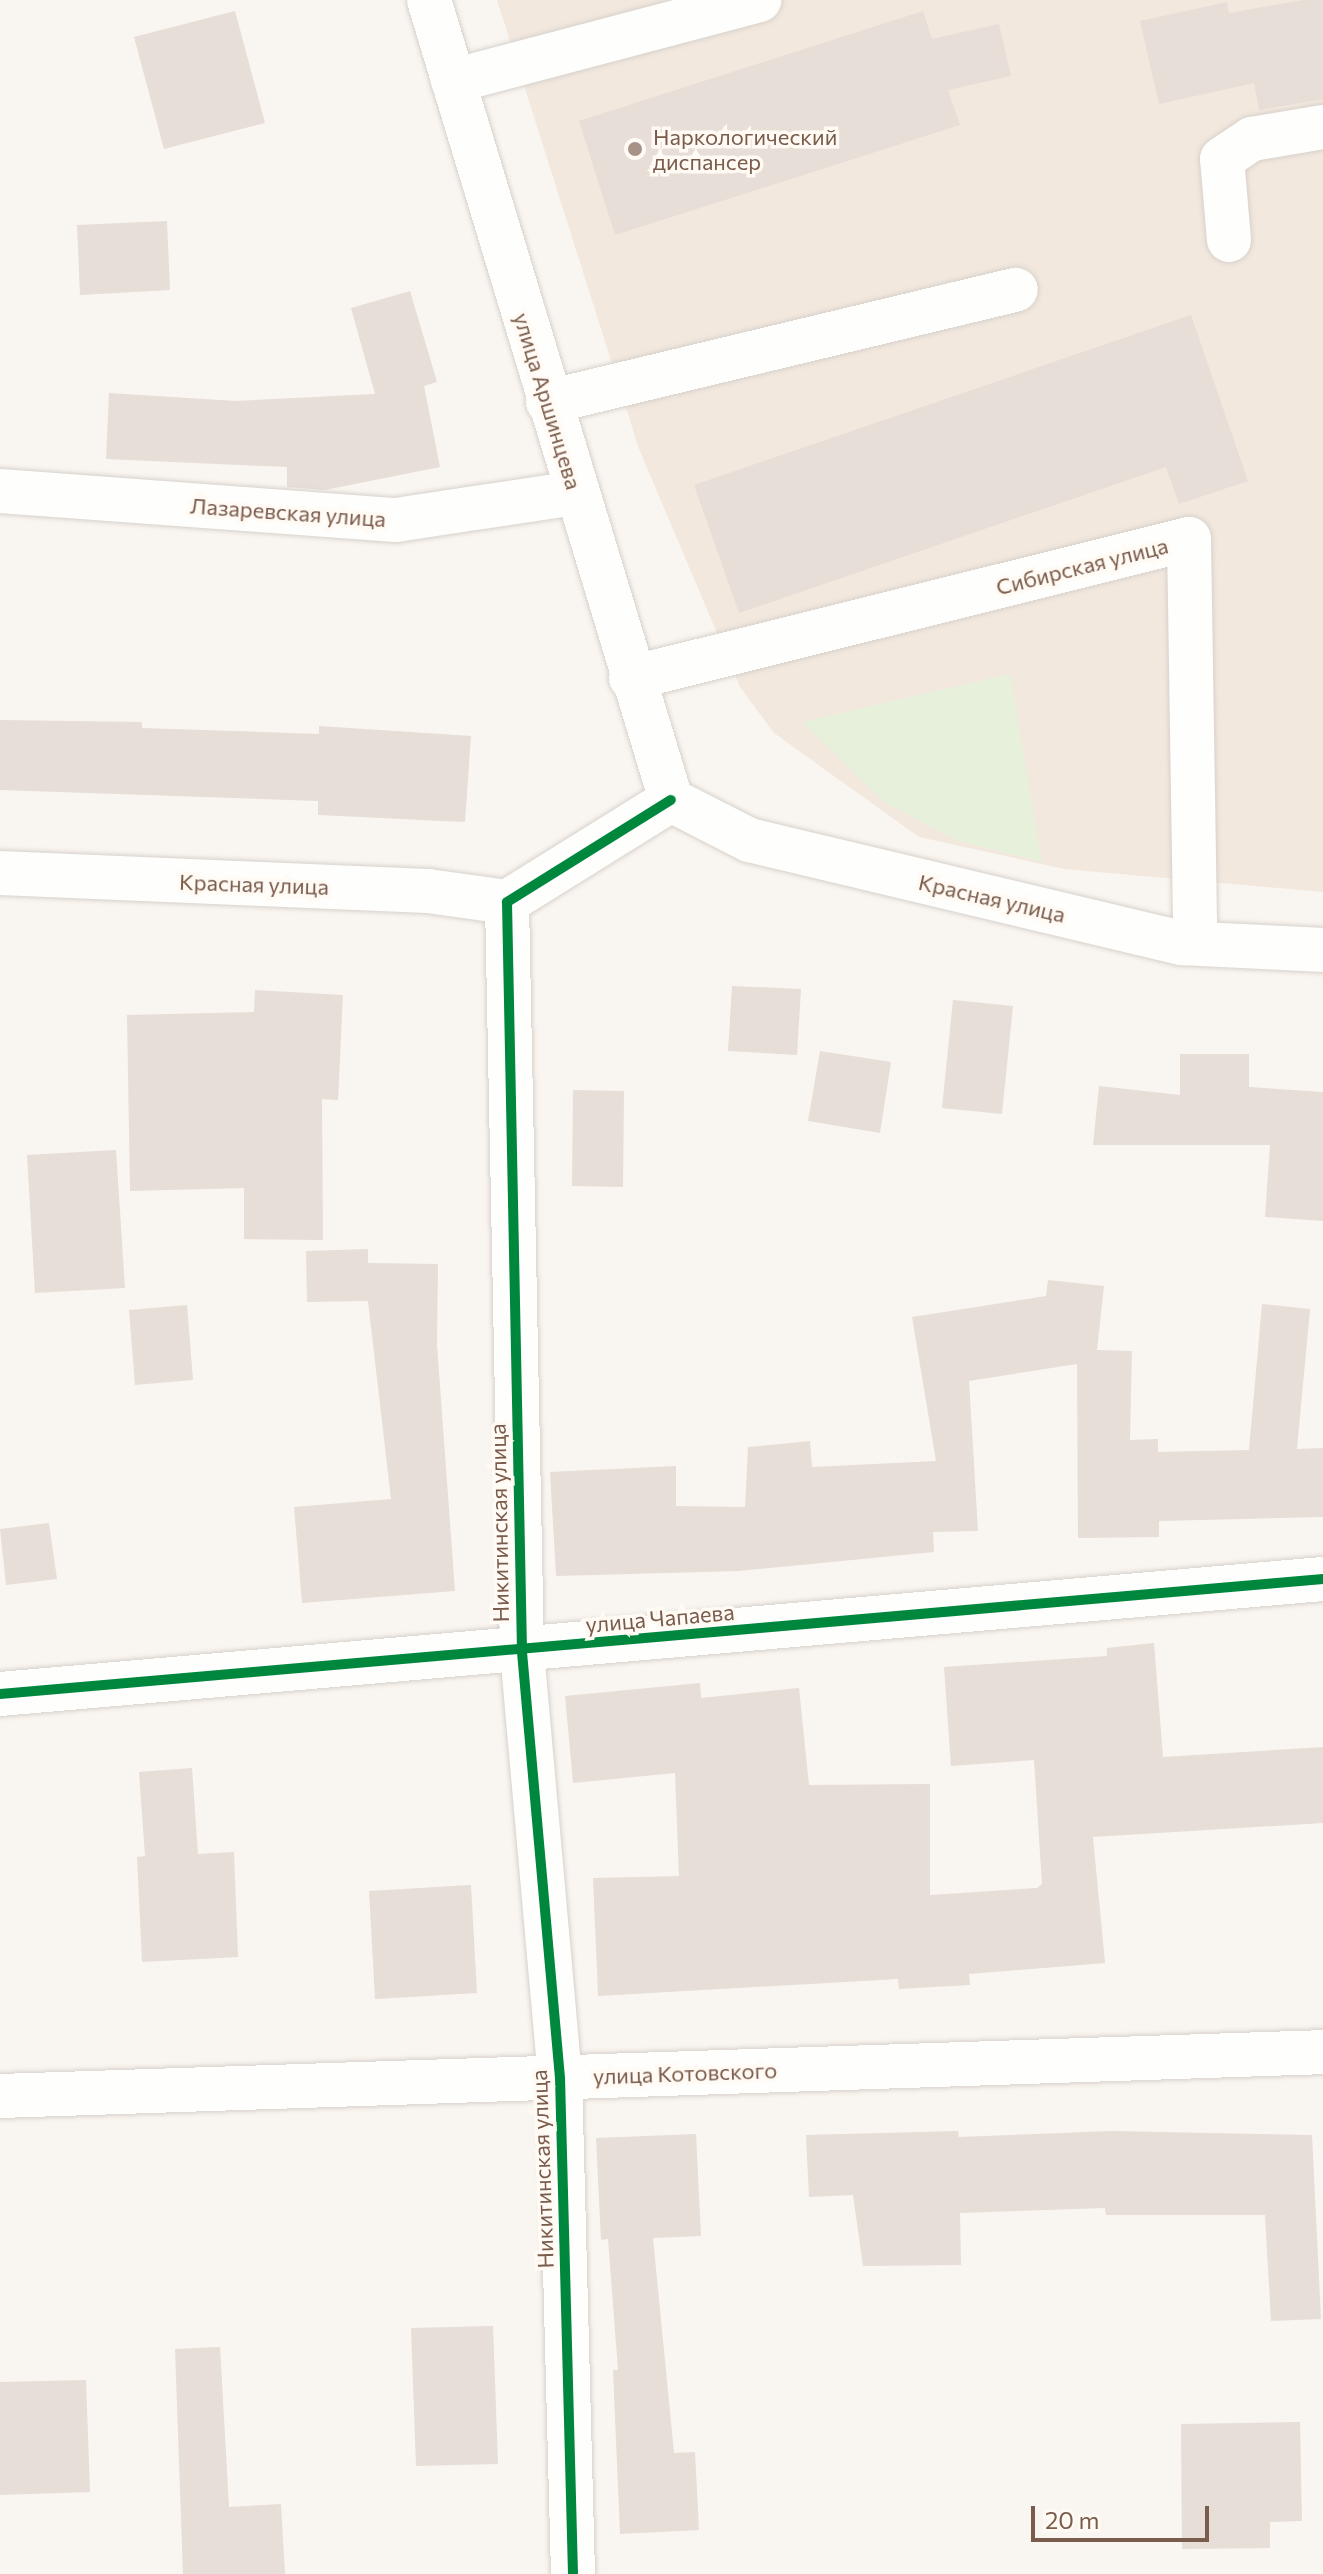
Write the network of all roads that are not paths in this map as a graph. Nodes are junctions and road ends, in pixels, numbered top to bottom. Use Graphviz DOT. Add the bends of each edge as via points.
graph roads {
  1 [pos="429,0"];
  2 [pos="759,0"];
  3 [pos="453,81"];
  4 [pos="1323,127"];
  5 [pos="1229,240"];
  6 [pos="1016,290"];
  7 [pos="548,402"];
  8 [pos="0,491"];
  9 [pos="575,493"];
  10 [pos="631,678"];
  11 [pos="671,800"];
  12 [pos="0,873"];
  13 [pos="507,902"];
  14 [pos="1195,942"];
  15 [pos="1323,950"];
  16 [pos="1323,1579"];
  17 [pos="522,1650"];
  18 [pos="0,1694"];
  19 [pos="1323,2052"];
  20 [pos="560,2078"];
  21 [pos="0,2096"];
  22 [pos="573,2574"];
  1 -- 3 [label="street, улица Аршинцева"];
  2 -- 3 [label="street"];
  3 -- 7 [label="street, улица Аршинцева"];
  4 -- 5 [label="street" via="1252,139 1222,159"];
  6 -- 7 [label="street"];
  7 -- 9 [label="street, улица Аршинцева"];
  8 -- 9 [label="street, Лазаревская улица" via="396,520"];
  9 -- 10 [label="street, улица Аршинцева"];
  10 -- 11 [label="street, улица Аршинцева"];
  10 -- 14 [label="street, Сибирская улица" via="1189,539"];
  11 -- 13 [label="street"];
  11 -- 14 [label="street, Красная улица" via="749,840"];
  12 -- 13 [label="street, Красная улица" via="428,891"];
  13 -- 17 [label="street, Никитинская улица"];
  14 -- 15 [label="street, Красная улица"];
  16 -- 17 [label="street, улица Чапаева"];
  17 -- 18 [label="street, улица Чапаева"];
  17 -- 20 [label="street, Никитинская улица"];
  19 -- 20 [label="street, улица Котовского"];
  20 -- 21 [label="street, улица Котовского"];
  20 -- 22 [label="street, Никитинская улица"];
}
